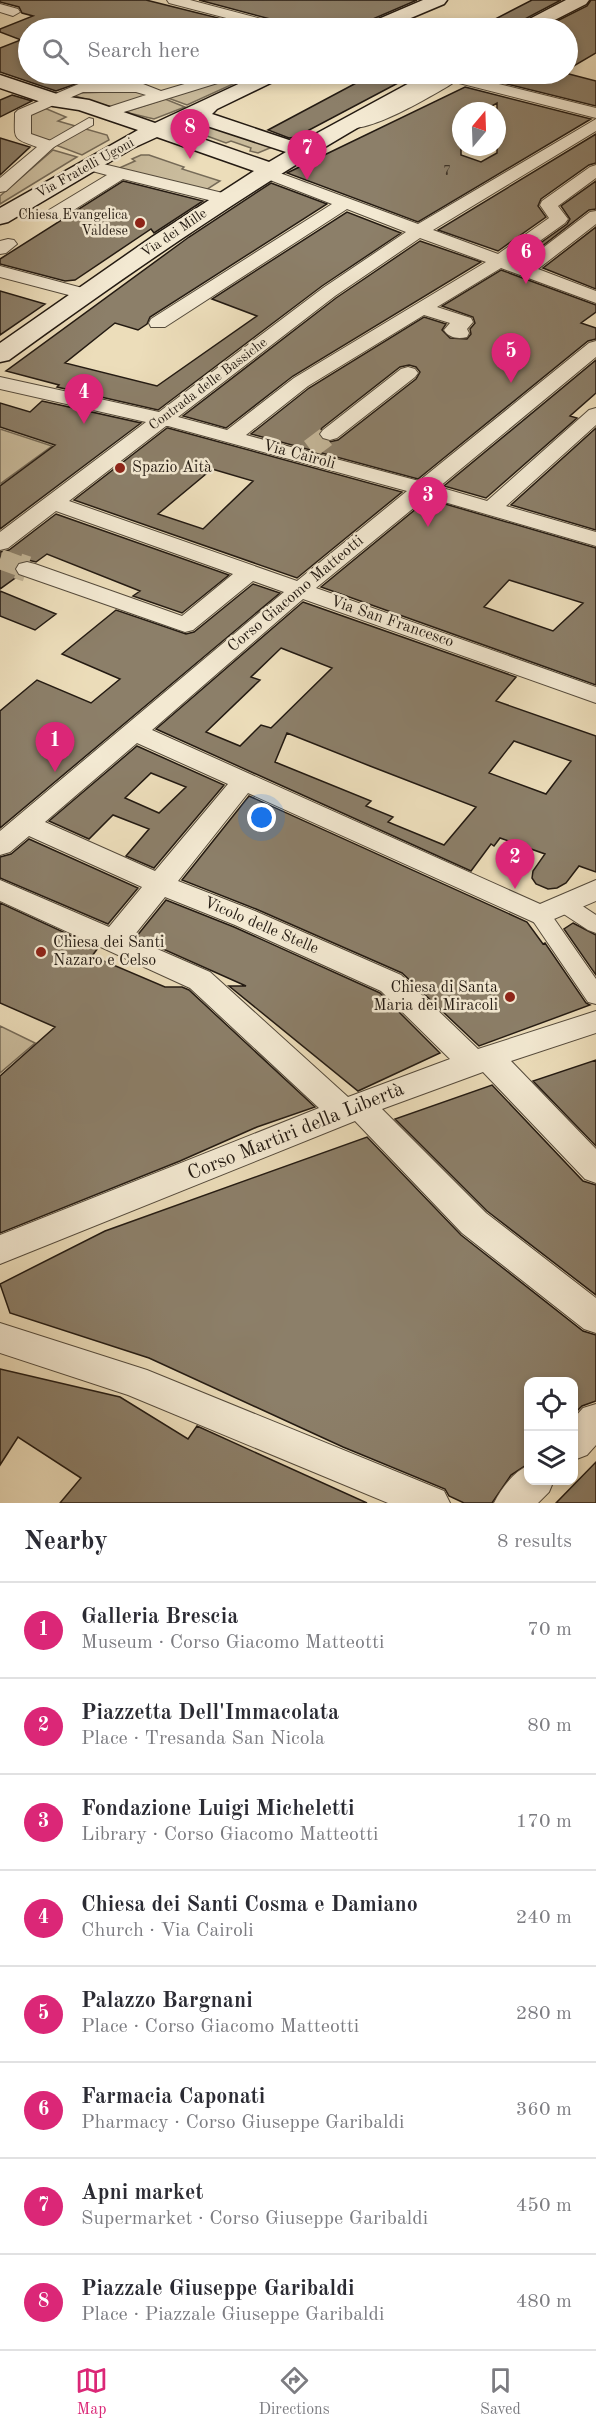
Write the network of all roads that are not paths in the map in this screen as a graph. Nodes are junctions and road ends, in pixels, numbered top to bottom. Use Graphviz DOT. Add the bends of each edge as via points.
graph roads {
  1 [pos="174,0"];
  2 [pos="580,0"];
  3 [pos="432,1"];
  4 [pos="242,18"];
  5 [pos="395,18"];
  6 [pos="545,18"];
  7 [pos="199,84"];
  8 [pos="253,84"];
  9 [pos="427,84"];
  10 [pos="485,84"];
  11 [pos="4,86"];
  12 [pos="160,96"];
  13 [pos="56,100"];
  14 [pos="210,104"];
  15 [pos="111,111"];
  16 [pos="596,113"];
  17 [pos="89,122"];
  18 [pos="596,124"];
  19 [pos="148,133"];
  20 [pos="311,143"];
  21 [pos="48,145"];
  22 [pos="87,165"];
  23 [pos="596,170"];
  24 [pos="262,172"];
  25 [pos="121,173"];
  26 [pos="0,187"];
  27 [pos="225,199"];
  28 [pos="345,202"];
  29 [pos="55,214"];
  30 [pos="596,216"];
  31 [pos="0,217"];
  32 [pos="420,231"];
  33 [pos="498,262"];
  34 [pos="0,271"];
  35 [pos="524,271"];
  36 [pos="84,294"];
  37 [pos="596,297"];
  38 [pos="422,308"];
  39 [pos="158,323"];
  40 [pos="460,333"];
  41 [pos="596,347"];
  42 [pos="0,355"];
  43 [pos="408,373"];
  44 [pos="0,383"];
  45 [pos="596,414"];
  46 [pos="163,419"];
  47 [pos="330,434"];
  48 [pos="231,437"];
  49 [pos="423,489"];
  50 [pos="51,502"];
  51 [pos="490,509"];
  52 [pos="596,538"];
  53 [pos="0,543"];
  54 [pos="27,569"];
  55 [pos="250,572"];
  56 [pos="300,590"];
  57 [pos="596,695"];
  58 [pos="133,731"];
  59 [pos="245,780"];
  60 [pos="26,824"];
  61 [pos="0,846"];
  62 [pos="159,884"];
  63 [pos="0,890"];
  64 [pos="596,890"];
  65 [pos="552,910"];
  66 [pos="596,925"];
  67 [pos="114,940"];
  68 [pos="596,996"];
  69 [pos="596,1022"];
  70 [pos="481,1060"];
  71 [pos="351,1109"];
  72 [pos="596,1170"];
  73 [pos="0,1250"];
  74 [pos="596,1318"];
  75 [pos="0,1338"];
  76 [pos="596,1420"];
  77 [pos="578,1438"];
  78 [pos="531,1485"];
  79 [pos="431,1503"];
  80 [pos="513,1503"];
  1 -- 4 [label="street"];
  2 -- 6 [label="main road"];
  3 -- 5 [label="main road"];
  7 -- 12 [label="street"];
  8 -- 14 [label="main road, Via Fratelli Ugoni"];
  9 -- 20 [label="main road, Via dei Mille"];
  10 -- 16 [label="street"];
  11 -- 13 [label="main road"];
  12 -- 13 [label="street" via="138,87 81,88"];
  12 -- 15 [label="street"];
  13 -- 19 [label="main road" via="67,111"];
  13 -- 21 [label="street" via="22,113 23,137"];
  14 -- 19 [label="main road, Via Fratelli Ugoni"];
  14 -- 20 [label="main road" via="202,114 211,121 288,146"];
  17 -- 21 [label="street"];
  18 -- 32 [label="street, Contrada delle Bassiche"];
  19 -- 22 [label="main road, Via Fratelli Ugoni"];
  19 -- 24 [label="main road"];
  20 -- 24 [label="main road, Via dei Mille"];
  21 -- 26 [label="street"];
  22 -- 25 [label="street"];
  22 -- 31 [label="main road, Via Fratelli Ugoni"];
  23 -- 33 [label="street" via="548,205 559,219"];
  24 -- 27 [label="main road, Via dei Mille"];
  24 -- 28 [label="street"];
  25 -- 27 [label="street"];
  25 -- 29 [label="street"];
  27 -- 36 [label="main road, Via dei Mille"];
  28 -- 32 [label="street"];
  28 -- 39 [label="street"];
  30 -- 35 [label="street"];
  32 -- 33 [label="street"];
  32 -- 46 [label="street, Contrada delle Bassiche" via="329,292"];
  33 -- 35 [label="street"];
  33 -- 38 [label="street"];
  34 -- 36 [label="street"];
  35 -- 37 [label="street"];
  36 -- 42 [label="main road, Via dei Mille"];
  38 -- 40 [label="street" via="464,322 453,330"];
  38 -- 48 [label="street" via="301,382"];
  41 -- 49 [label="street, Corso Giacomo Matteotti"];
  43 -- 47 [label="street"];
  44 -- 46 [label="street, Via Cairoli"];
  45 -- 51 [label="street"];
  46 -- 48 [label="street, Via Cairoli"];
  46 -- 50 [label="street, Contrada delle Bassiche"];
  48 -- 49 [label="street, Via Cairoli" via="306,453"];
  49 -- 51 [label="street, Via Cairoli"];
  49 -- 56 [label="street, Corso Giacomo Matteotti"];
  50 -- 53 [label="street, Contrada delle Bassiche"];
  50 -- 55 [label="street, Via San Francesco"];
  51 -- 52 [label="street, Via Cairoli"];
  54 -- 55 [label="street" via="185,625"];
  55 -- 56 [label="street, Via San Francesco"];
  56 -- 57 [label="street, Via San Francesco"];
  56 -- 58 [label="street, Corso Giacomo Matteotti"];
  58 -- 59 [label="street"];
  58 -- 60 [label="street, Corso Giacomo Matteotti"];
  59 -- 62 [label="street"];
  59 -- 65 [label="street"];
  60 -- 61 [label="street, Corso Giacomo Matteotti"];
  60 -- 62 [label="street, Vicolo delle Stelle"];
  62 -- 67 [label="street"];
  62 -- 70 [label="street, Vicolo delle Stelle" via="391,983"];
  63 -- 67 [label="street"];
  64 -- 65 [label="street"];
  65 -- 66 [label="street"];
  65 -- 68 [label="street"];
  67 -- 71 [label="street" via="200,980"];
  69 -- 70 [label="street, Corso Martiri della Libertà"];
  70 -- 71 [label="street, Corso Martiri della Libertà"];
  70 -- 72 [label="street, Vicolo delle Stelle"];
  71 -- 73 [label="street, Corso Martiri della Libertà"];
  71 -- 74 [label="street" via="474,1223"];
  75 -- 79 [label="street" via="134,1381"];
  76 -- 77 [label="street"];
  78 -- 80 [label="street"];
}
